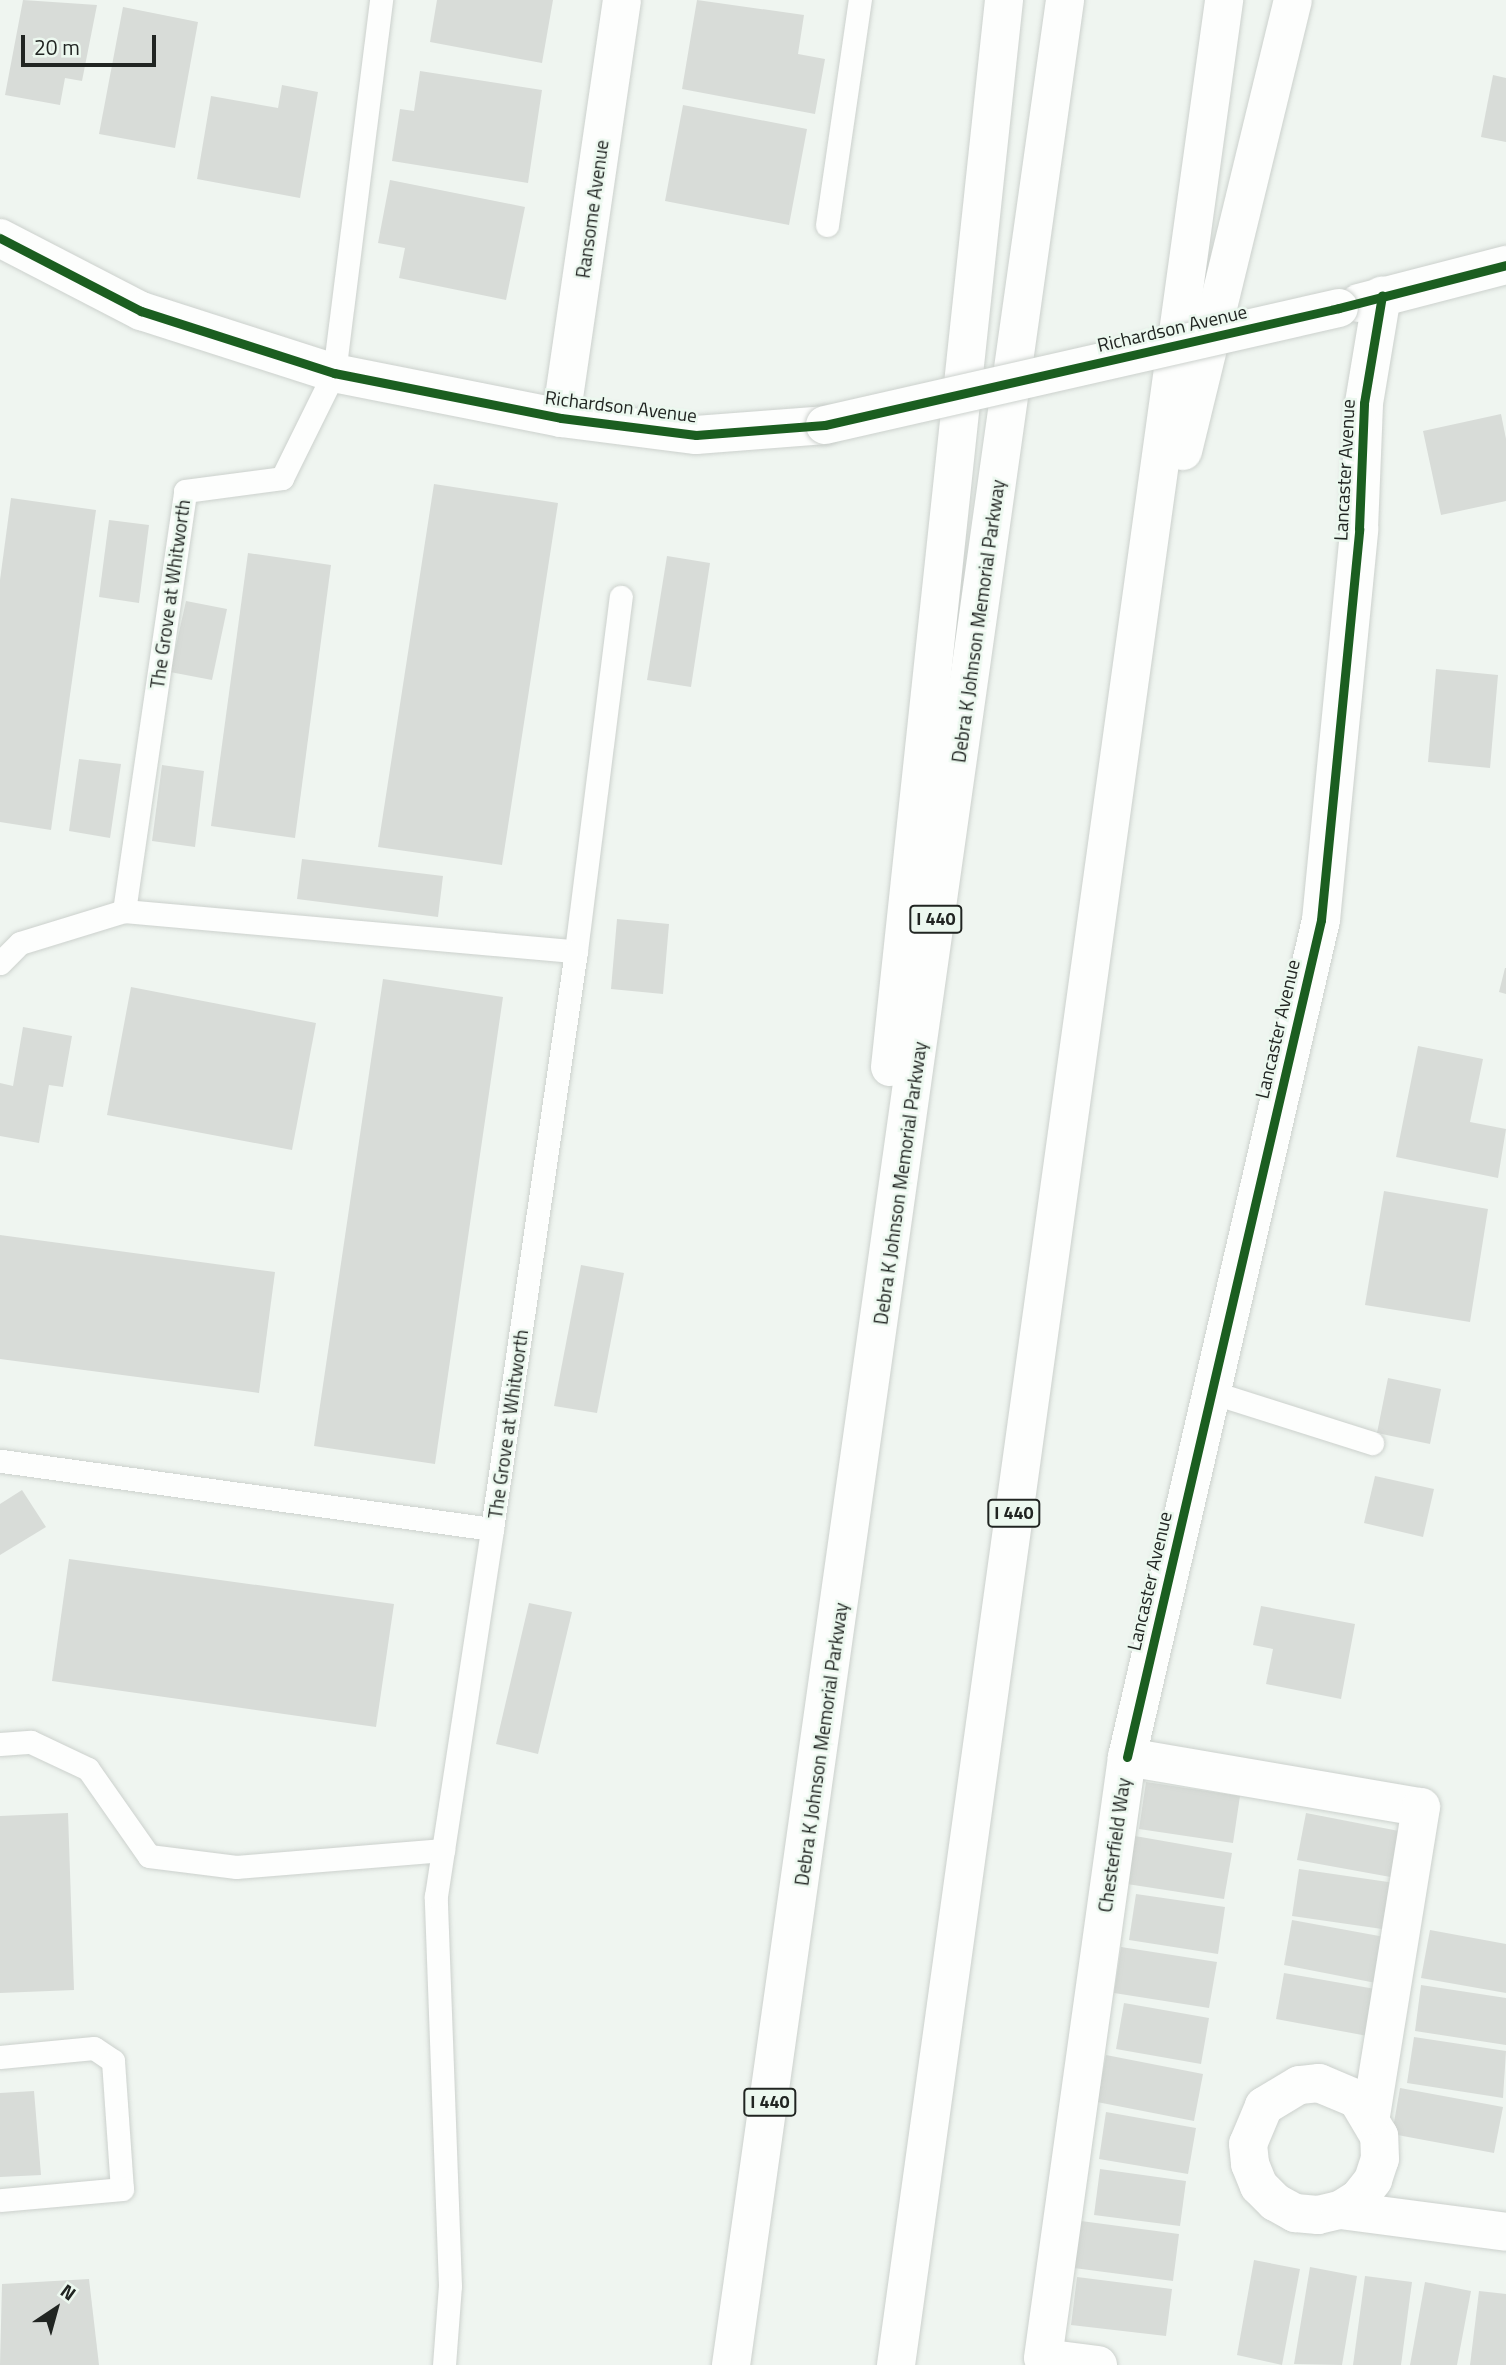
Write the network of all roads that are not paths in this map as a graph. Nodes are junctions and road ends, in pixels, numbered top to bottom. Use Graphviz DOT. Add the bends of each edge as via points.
graph roads {
  1 [pos="381,0"];
  2 [pos="622,0"];
  3 [pos="860,0"];
  4 [pos="1004,0"];
  5 [pos="1065,0"];
  6 [pos="1224,0"];
  7 [pos="1293,0"];
  8 [pos="827,225"];
  9 [pos="0,238"];
  10 [pos="1506,265"];
  11 [pos="1382,296"];
  12 [pos="334,373"];
  13 [pos="561,418"];
  14 [pos="621,597"];
  15 [pos="1132,661"];
  16 [pos="124,911"];
  17 [pos="576,951"];
  18 [pos="0,963"];
  19 [pos="1211,1392"];
  20 [pos="1372,1443"];
  21 [pos="0,1461"];
  22 [pos="492,1529"];
  23 [pos="0,1744"];
  24 [pos="1127,1757"];
  25 [pos="808,1839"];
  26 [pos="443,1850"];
  27 [pos="0,2057"];
  28 [pos="1371,2115"];
  29 [pos="0,2200"];
  30 [pos="1340,2210"];
  31 [pos="1506,2232"];
  32 [pos="1042,2362"];
  33 [pos="444,2365"];
  34 [pos="731,2365"];
  35 [pos="896,2365"];
  36 [pos="1098,2365"];
  1 -- 12 [label="lane"];
  2 -- 13 [label="main road, Ransome Avenue"];
  3 -- 8 [label="lane"];
  4 -- 25 [label="main road"];
  5 -- 25 [label="main road, Debra K Johnson Memorial Parkway / I 440"];
  6 -- 15 [label="main road, I 440"];
  7 -- 15 [label="main road"];
  9 -- 12 [label="main road, Richardson Avenue" via="141,311"];
  10 -- 11 [label="main road, Richardson Avenue"];
  11 -- 13 [label="main road, Richardson Avenue, bridge" via="825,425 696,435"];
  11 -- 19 [label="main road, Lancaster Avenue" via="1364,403 1359,529 1321,920"];
  12 -- 13 [label="main road, Richardson Avenue"];
  12 -- 16 [label="lane, The Grove at Whitworth" via="282,478 185,491"];
  14 -- 17 [label="lane, The Grove at Whitworth"];
  15 -- 35 [label="main road, I 440"];
  16 -- 17 [label="lane"];
  16 -- 18 [label="lane" via="20,943"];
  17 -- 22 [label="lane, The Grove at Whitworth"];
  19 -- 20 [label="lane"];
  19 -- 24 [label="main road, Lancaster Avenue"];
  21 -- 22 [label="lane, The Grove at Whitworth"];
  22 -- 26 [label="lane"];
  23 -- 26 [label="lane" via="31,1742 88,1769 149,1856 236,1867"];
  24 -- 28 [label="main road, Chesterfield Way" via="1421,1807"];
  24 -- 32 [label="main road, Chesterfield Way"];
  25 -- 34 [label="main road, Debra K Johnson Memorial Parkway / I 440"];
  26 -- 33 [label="lane" via="436,1896 450,2286"];
  27 -- 29 [label="lane" via="94,2048 113,2061 122,2189"];
  28 -- 30 [label="main road" via="1379,2136 1380,2159 1373,2180 1359,2198"];
  28 -- 30 [label="main road" via="1357,2099 1320,2083 1299,2085 1264,2106 1253,2124 1250,2164 1259,2186 1275,2202 1295,2213 1318,2215"];
  30 -- 31 [label="main road"];
  32 -- 36 [label="main road, Chesterfield Way"];
}
